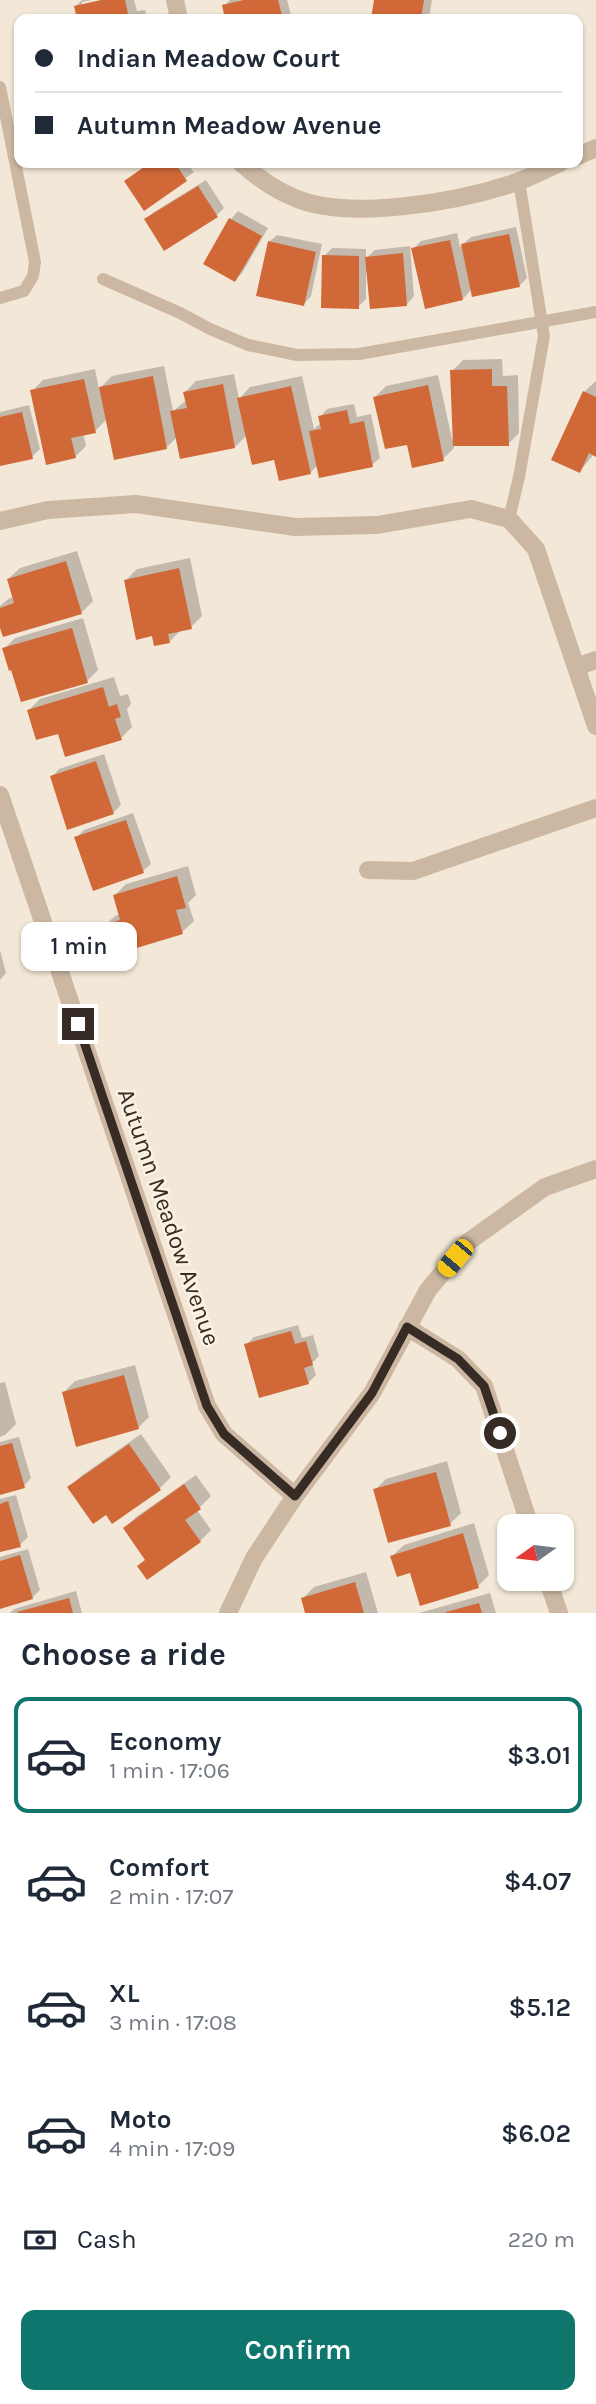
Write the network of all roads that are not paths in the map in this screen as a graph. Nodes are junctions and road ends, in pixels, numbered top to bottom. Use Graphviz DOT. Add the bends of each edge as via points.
graph roads {
  1 [pos="0,87"];
  2 [pos="14,157"];
  3 [pos="16,168"];
  4 [pos="247,168"];
  5 [pos="549,168"];
  6 [pos="519,181"];
  7 [pos="103,279"];
  8 [pos="0,298"];
  9 [pos="596,312"];
  10 [pos="541,321"];
  11 [pos="509,519"];
  12 [pos="0,521"];
  13 [pos="596,660"];
  14 [pos="576,667"];
  15 [pos="596,726"];
  16 [pos="0,795"];
  17 [pos="596,808"];
  18 [pos="368,870"];
  19 [pos="596,1169"];
  20 [pos="407,1327"];
  21 [pos="295,1496"];
  22 [pos="526,1514"];
  23 [pos="551,1591"];
  24 [pos="228,1613"];
  25 [pos="559,1613"];
  1 -- 2 [label="lane"];
  3 -- 8 [label="lane" via="35,262 24,291"];
  4 -- 6 [label="street" via="296,199 340,209 455,198"];
  5 -- 6 [label="street"];
  6 -- 10 [label="lane"];
  7 -- 10 [label="lane" via="248,345 297,355 359,354"];
  9 -- 10 [label="lane"];
  10 -- 11 [label="lane" via="544,336"];
  11 -- 12 [label="street" via="471,509 377,524 295,527 136,504 48,510"];
  11 -- 14 [label="street" via="536,549"];
  13 -- 14 [label="street"];
  14 -- 15 [label="street"];
  16 -- 21 [label="street, Autumn Meadow Avenue" via="207,1406 224,1434"];
  17 -- 18 [label="street" via="413,870"];
  19 -- 20 [label="street" via="545,1187 468,1242 428,1290"];
  20 -- 21 [label="street" via="372,1393"];
  20 -- 22 [label="street" via="458,1359 484,1386"];
  21 -- 24 [label="street" via="254,1558"];
  23 -- 25 [label="street"];
}
